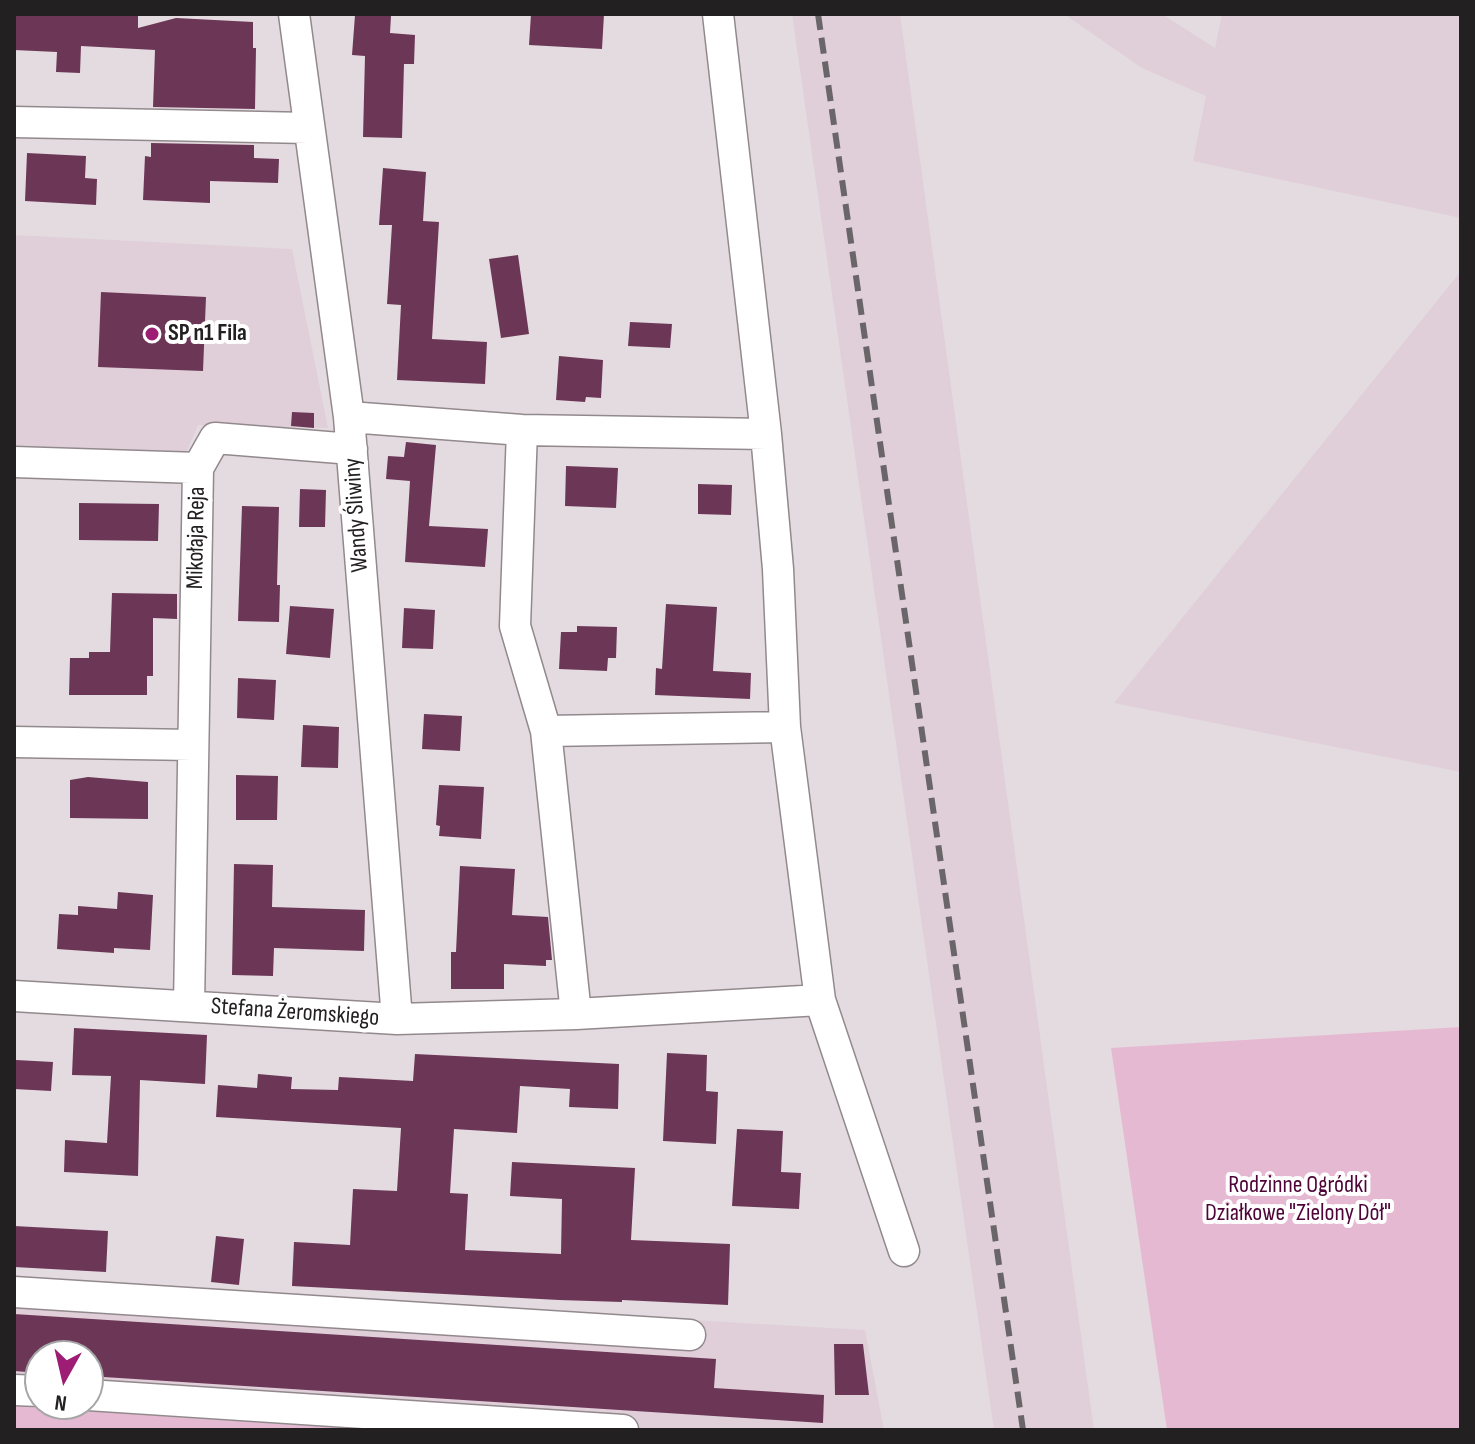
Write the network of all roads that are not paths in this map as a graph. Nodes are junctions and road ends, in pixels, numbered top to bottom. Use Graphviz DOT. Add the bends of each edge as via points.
graph roads {
  1 [pos="294,14"];
  2 [pos="718,14"];
  3 [pos="14,122"];
  4 [pos="308,128"];
  5 [pos="349,417"];
  6 [pos="522,430"];
  7 [pos="766,434"];
  8 [pos="352,449"];
  9 [pos="14,462"];
  10 [pos="198,468"];
  11 [pos="785,727"];
  12 [pos="546,731"];
  13 [pos="14,742"];
  14 [pos="192,745"];
  15 [pos="14,996"];
  16 [pos="820,1000"];
  17 [pos="189,1006"];
  18 [pos="576,1014"];
  19 [pos="397,1019"];
  20 [pos="904,1251"];
  21 [pos="14,1292"];
  22 [pos="690,1335"];
  23 [pos="104,1396"];
  24 [pos="623,1430"];
  1 -- 4 [label="street, Wandy Śliwiny"];
  2 -- 7 [label="street"];
  3 -- 4 [label="street"];
  4 -- 5 [label="street, Wandy Śliwiny"];
  5 -- 6 [label="street"];
  5 -- 8 [label="street, Wandy Śliwiny"];
  6 -- 7 [label="street"];
  6 -- 12 [label="street" via="515,626"];
  7 -- 11 [label="street"];
  8 -- 10 [label="street" via="215,438"];
  8 -- 19 [label="street, Wandy Śliwiny"];
  9 -- 10 [label="street, Mikołaja Reja"];
  10 -- 14 [label="street, Mikołaja Reja"];
  11 -- 12 [label="street"];
  11 -- 16 [label="street"];
  12 -- 18 [label="street"];
  13 -- 14 [label="street"];
  14 -- 17 [label="street, Mikołaja Reja"];
  15 -- 17 [label="street, Stefana Żeromskiego"];
  16 -- 18 [label="street, Stefana Żeromskiego"];
  16 -- 20 [label="street"];
  17 -- 19 [label="street, Stefana Żeromskiego"];
  18 -- 19 [label="street, Stefana Żeromskiego"];
  21 -- 22 [label="street"];
  23 -- 24 [label="street"];
}
